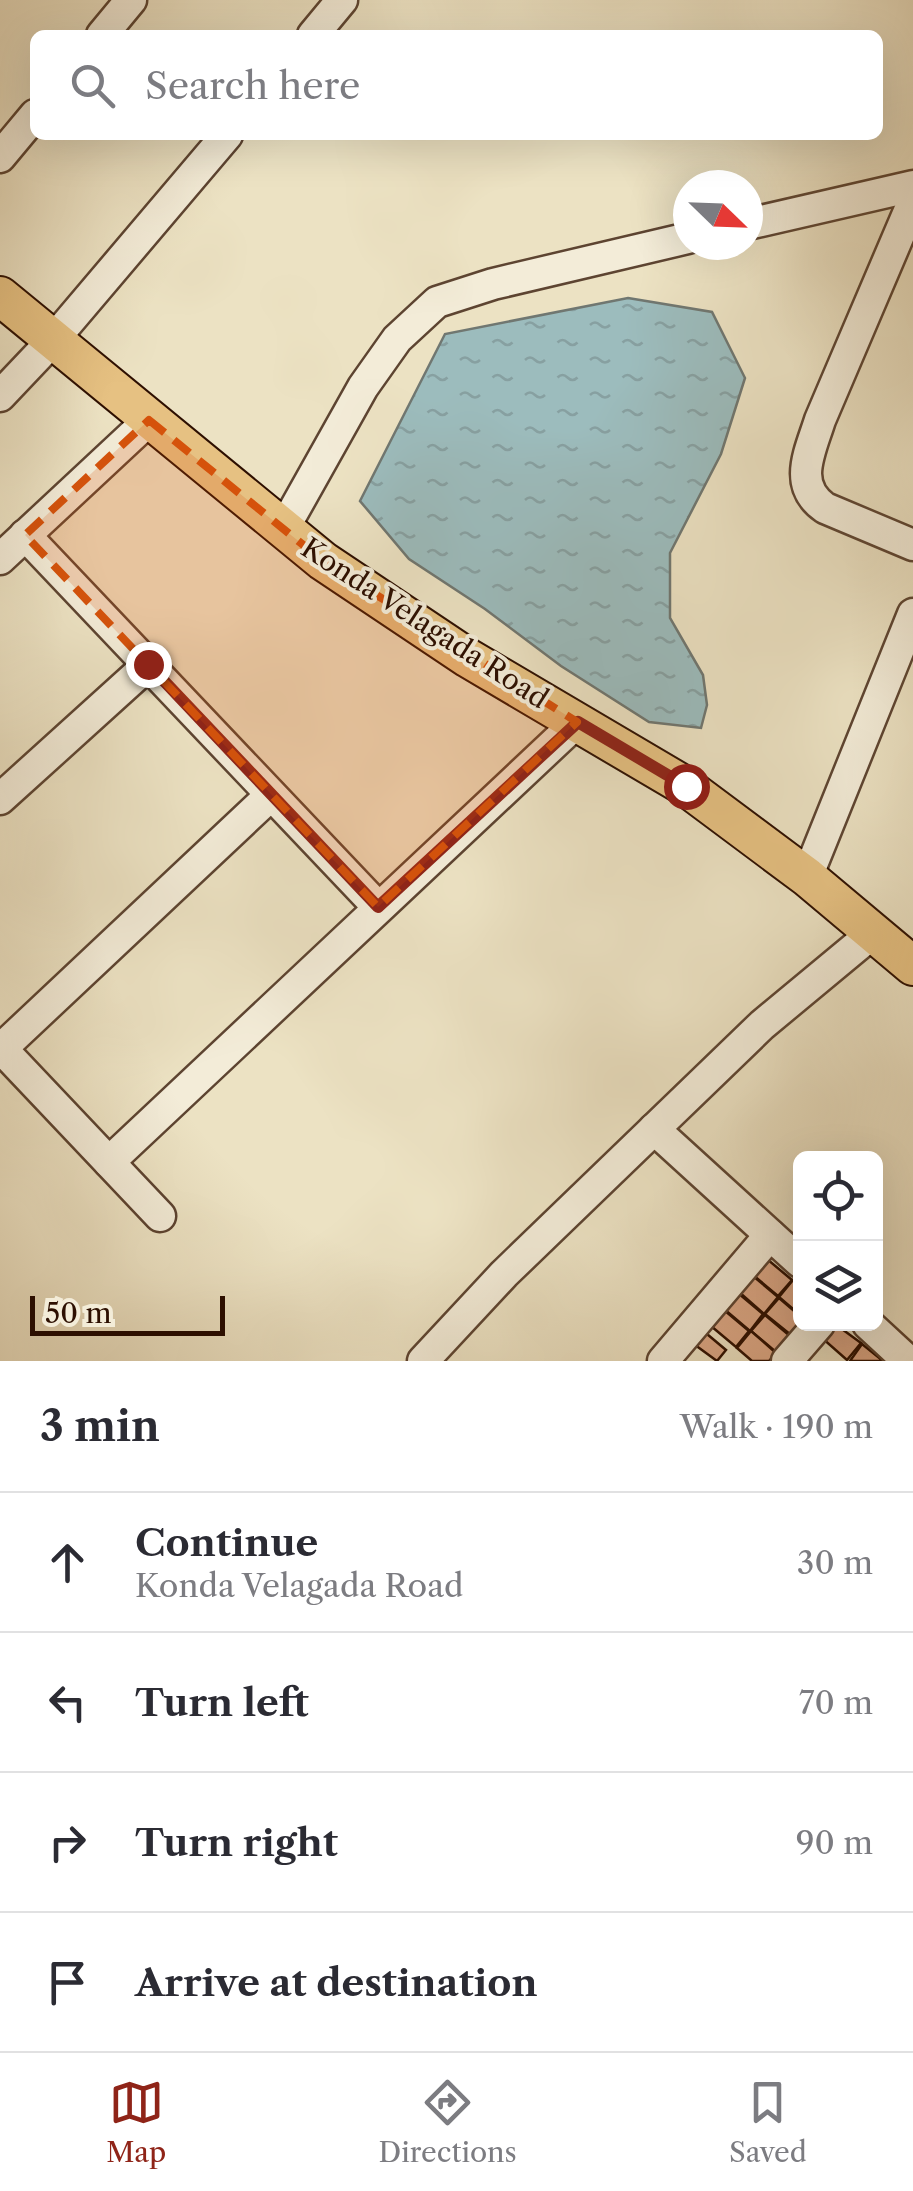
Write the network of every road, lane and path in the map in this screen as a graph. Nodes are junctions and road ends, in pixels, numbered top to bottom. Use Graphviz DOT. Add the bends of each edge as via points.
graph roads {
  1 [pos="131,0"];
  2 [pos="342,0"];
  3 [pos="106,30"];
  4 [pos="317,30"];
  5 [pos="30,121"];
  6 [pos="224,140"];
  7 [pos="0,157"];
  8 [pos="913,186"];
  9 [pos="913,202"];
  10 [pos="763,221"];
  11 [pos="673,242"];
  12 [pos="0,296"];
  13 [pos="54,339"];
  14 [pos="0,396"];
  15 [pos="148,420"];
  16 [pos="284,528"];
  17 [pos="26,535"];
  18 [pos="913,545"];
  19 [pos="0,559"];
  20 [pos="913,614"];
  21 [pos="148,664"];
  22 [pos="578,722"];
  23 [pos="272,794"];
  24 [pos="0,799"];
  25 [pos="807,877"];
  26 [pos="378,907"];
  27 [pos="874,932"];
  28 [pos="913,966"];
  29 [pos="1,1048"];
  30 [pos="654,1129"];
  31 [pos="109,1162"];
  32 [pos="160,1216"];
  33 [pos="770,1235"];
  34 [pos="793,1256"];
  35 [pos="813,1331"];
  36 [pos="876,1331"];
  37 [pos="423,1361"];
  38 [pos="663,1361"];
  39 [pos="787,1361"];
  40 [pos="908,1361"];
  1 -- 3 [label="street"];
  2 -- 4 [label="street"];
  5 -- 7 [label="street"];
  6 -- 13 [label="street"];
  8 -- 10 [label="street"];
  9 -- 18 [label="street" via="820,420 806,482 825,508"];
  11 -- 16 [label="street" via="437,302 397,339 363,387"];
  12 -- 13 [label="main road, Konda Velagada Road"];
  13 -- 14 [label="street"];
  13 -- 15 [label="main road, Konda Velagada Road"];
  15 -- 16 [label="main road, Konda Velagada Road"];
  15 -- 17 [label="street"];
  16 -- 22 [label="main road, Konda Velagada Road" via="468,658"];
  17 -- 19 [label="street"];
  17 -- 21 [label="street"];
  20 -- 25 [label="street"];
  21 -- 23 [label="street"];
  21 -- 24 [label="street"];
  22 -- 25 [label="main road, Konda Velagada Road" via="686,786"];
  22 -- 26 [label="street"];
  23 -- 26 [label="street"];
  23 -- 29 [label="street"];
  25 -- 27 [label="main road, Konda Velagada Road"];
  26 -- 31 [label="street"];
  27 -- 28 [label="main road, Konda Velagada Road"];
  27 -- 30 [label="street" via="775,1013"];
  29 -- 31 [label="street"];
  30 -- 33 [label="street"];
  30 -- 37 [label="street"];
  31 -- 32 [label="street"];
  33 -- 34 [label="street"];
  33 -- 38 [label="street"];
  35 -- 39 [label="street"];
  36 -- 40 [label="street"];
}
